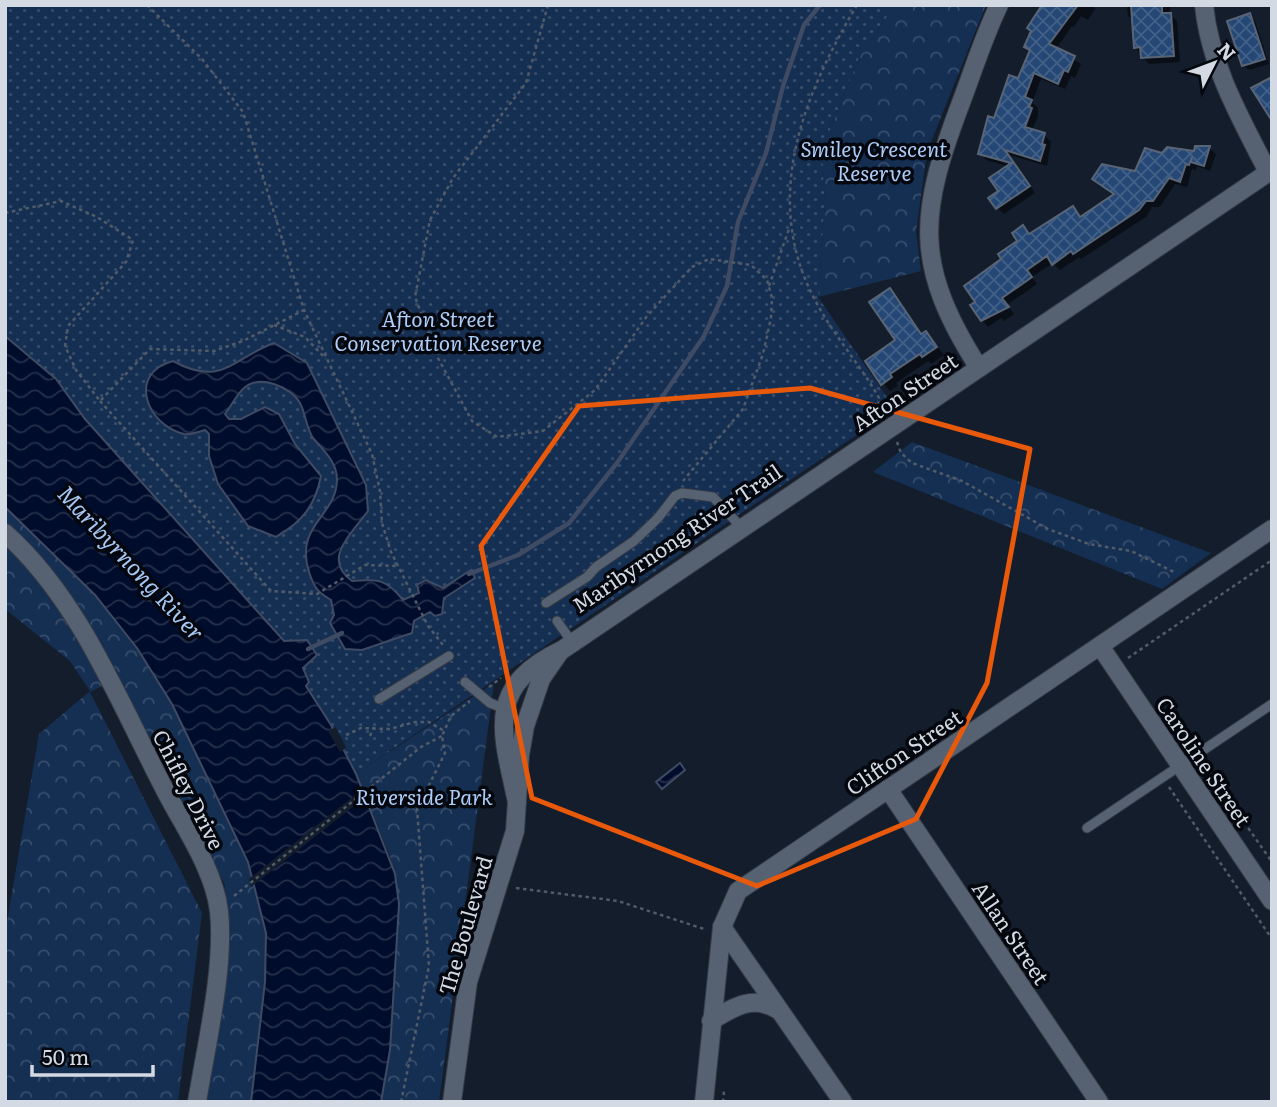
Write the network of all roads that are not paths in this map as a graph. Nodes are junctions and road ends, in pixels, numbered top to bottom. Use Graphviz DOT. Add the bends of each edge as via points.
graph roads {
  1 [pos="999,5"];
  2 [pos="1204,5"];
  3 [pos="1270,171"];
  4 [pos="979,368"];
  5 [pos="742,528"];
  6 [pos="1272,529"];
  7 [pos="5,533"];
  8 [pos="546,603"];
  9 [pos="557,621"];
  10 [pos="567,646"];
  11 [pos="1100,646"];
  12 [pos="449,656"];
  13 [pos="466,682"];
  14 [pos="379,699"];
  15 [pos="1272,704"];
  16 [pos="503,708"];
  17 [pos="1179,764"];
  18 [pos="888,789"];
  19 [pos="517,802"];
  20 [pos="1087,828"];
  21 [pos="1272,901"];
  22 [pos="714,928"];
  23 [pos="783,1013"];
  24 [pos="711,1021"];
  25 [pos="197,1102"];
  26 [pos="452,1102"];
  27 [pos="704,1102"];
  28 [pos="843,1102"];
  29 [pos="1098,1102"];
  1 -- 4 [label="street" via="936,171 928,230 944,307"];
  2 -- 3 [label="street" via="1230,98"];
  3 -- 4 [label="street, Afton Street"];
  4 -- 5 [label="street, Afton Street" via="885,422"];
  5 -- 8 [label="lane" via="713,497 688,492 675,496 641,535"];
  5 -- 10 [label="street, Afton Street"];
  6 -- 11 [label="street, Clifton Street"];
  7 -- 25 [label="street, Chifley Drive" via="51,583 86,639 206,869 219,923 217,972"];
  9 -- 10 [label="lane"];
  10 -- 16 [label="street" via="519,679"];
  10 -- 19 [label="street, The Boulevard" via="547,667 533,698 520,755"];
  11 -- 17 [label="street, Caroline Street"];
  11 -- 18 [label="street, Clifton Street"];
  12 -- 14 [label="lane"];
  13 -- 16 [label="lane"];
  15 -- 17 [label="lane"];
  16 -- 19 [label="street, The Boulevard" via="504,739"];
  17 -- 20 [label="lane"];
  17 -- 21 [label="street, Caroline Street"];
  18 -- 22 [label="street, Clifton Street" via="738,891"];
  18 -- 29 [label="street, Allan Street"];
  19 -- 26 [label="street, The Boulevard" via="515,831 468,982"];
  22 -- 23 [label="street"];
  22 -- 24 [label="street, Clifton Street"];
  23 -- 24 [label="street" via="759,1001 743,1003"];
  23 -- 28 [label="street"];
  24 -- 27 [label="street, Clifton Street"];
}
